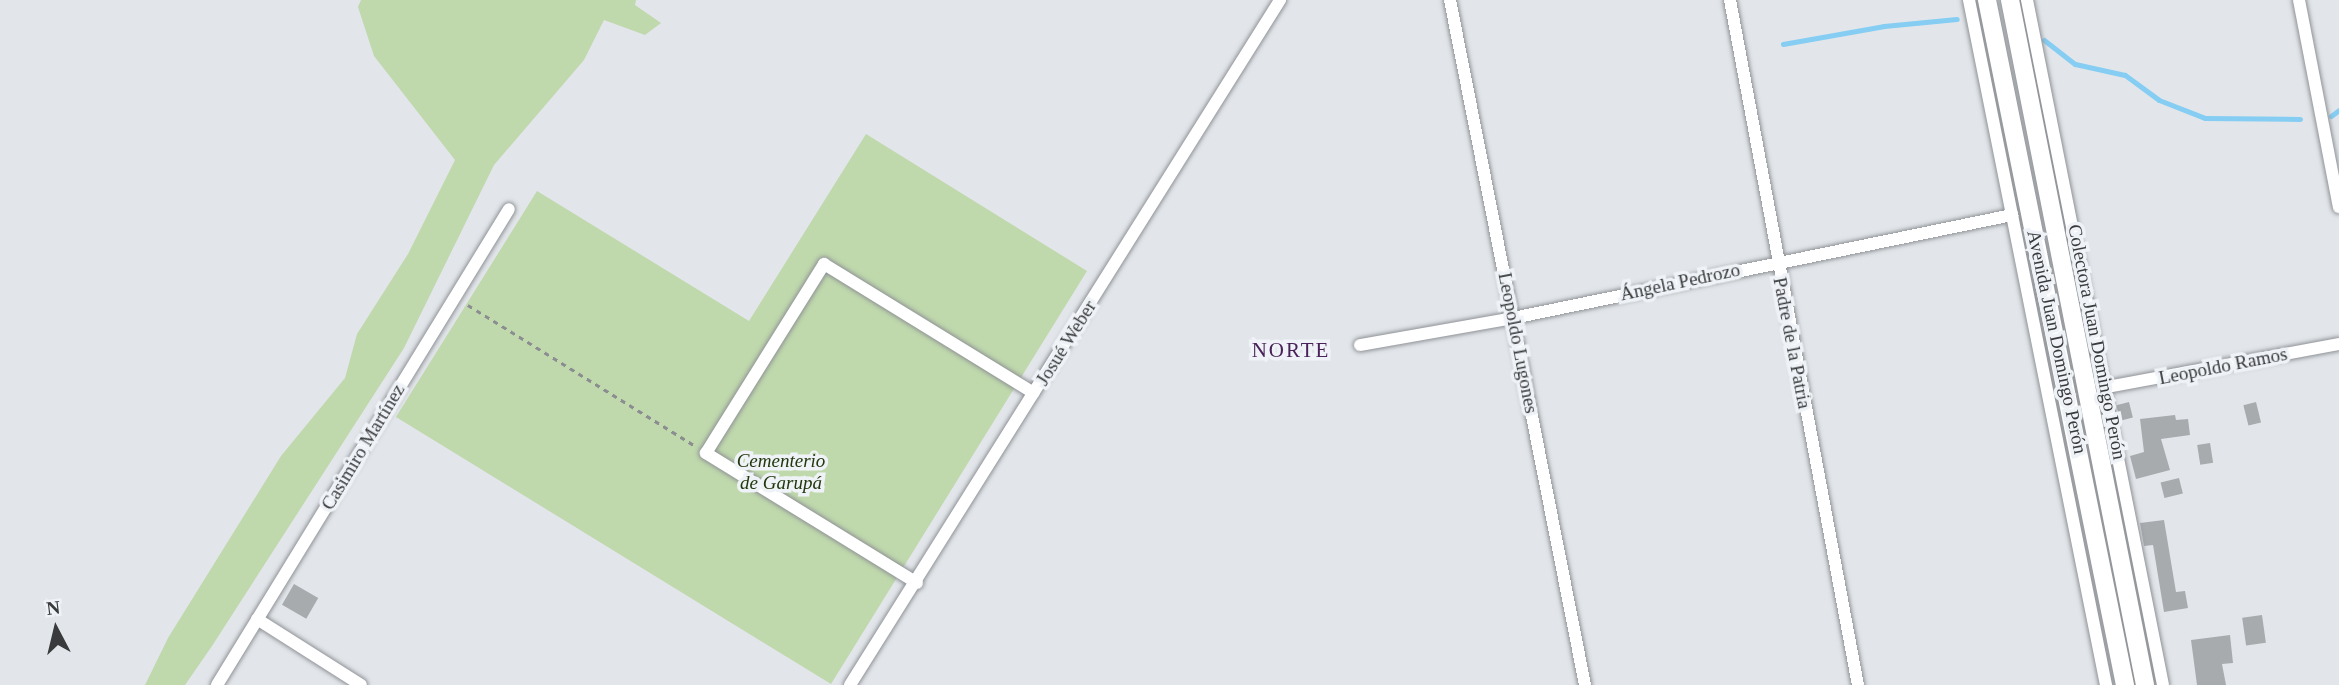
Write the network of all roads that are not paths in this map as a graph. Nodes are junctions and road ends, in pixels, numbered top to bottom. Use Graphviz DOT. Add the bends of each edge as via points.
graph roads {
  1 [pos="1280,0"];
  2 [pos="1450,0"];
  3 [pos="1730,0"];
  4 [pos="1969,0"];
  5 [pos="1987,0"];
  6 [pos="2010,0"];
  7 [pos="2027,0"];
  8 [pos="2299,0"];
  9 [pos="2339,207"];
  10 [pos="509,209"];
  11 [pos="2012,215"];
  12 [pos="1776,260"];
  13 [pos="1513,318"];
  14 [pos="2339,344"];
  15 [pos="1360,345"];
  16 [pos="2107,387"];
  17 [pos="1034,393"];
  18 [pos="917,583"];
  19 [pos="257,618"];
  20 [pos="217,685"];
  21 [pos="361,685"];
  22 [pos="850,685"];
  23 [pos="1585,685"];
  24 [pos="1858,685"];
  25 [pos="2106,685"];
  26 [pos="2125,685"];
  27 [pos="2145,685"];
  28 [pos="2163,685"];
  1 -- 17 [label="street, Josué Weber"];
  2 -- 13 [label="street, Leopoldo Lugones"];
  3 -- 12 [label="street, Padre de la Patria"];
  4 -- 11 [label="street"];
  5 -- 26 [label="main road, Avenida Juan Domingo Perón"];
  6 -- 27 [label="main road, Avenida Juan Domingo Perón"];
  7 -- 16 [label="street, Colectora Juan Domingo Perón"];
  8 -- 9 [label="street"];
  10 -- 19 [label="street, Casimiro Martínez"];
  11 -- 12 [label="street, Ángela Pedrozo"];
  11 -- 25 [label="street"];
  12 -- 13 [label="street, Ángela Pedrozo"];
  12 -- 24 [label="street, Padre de la Patria"];
  13 -- 15 [label="street, Ángela Pedrozo"];
  13 -- 23 [label="street, Leopoldo Lugones"];
  14 -- 16 [label="street, Leopoldo Ramos"];
  16 -- 28 [label="street, Colectora Juan Domingo Perón"];
  17 -- 18 [label="street, Josué Weber"];
  17 -- 18 [label="street" via="824,264 706,453"];
  18 -- 22 [label="street, Josué Weber"];
  19 -- 20 [label="street, Casimiro Martínez"];
  19 -- 21 [label="street"];
}
